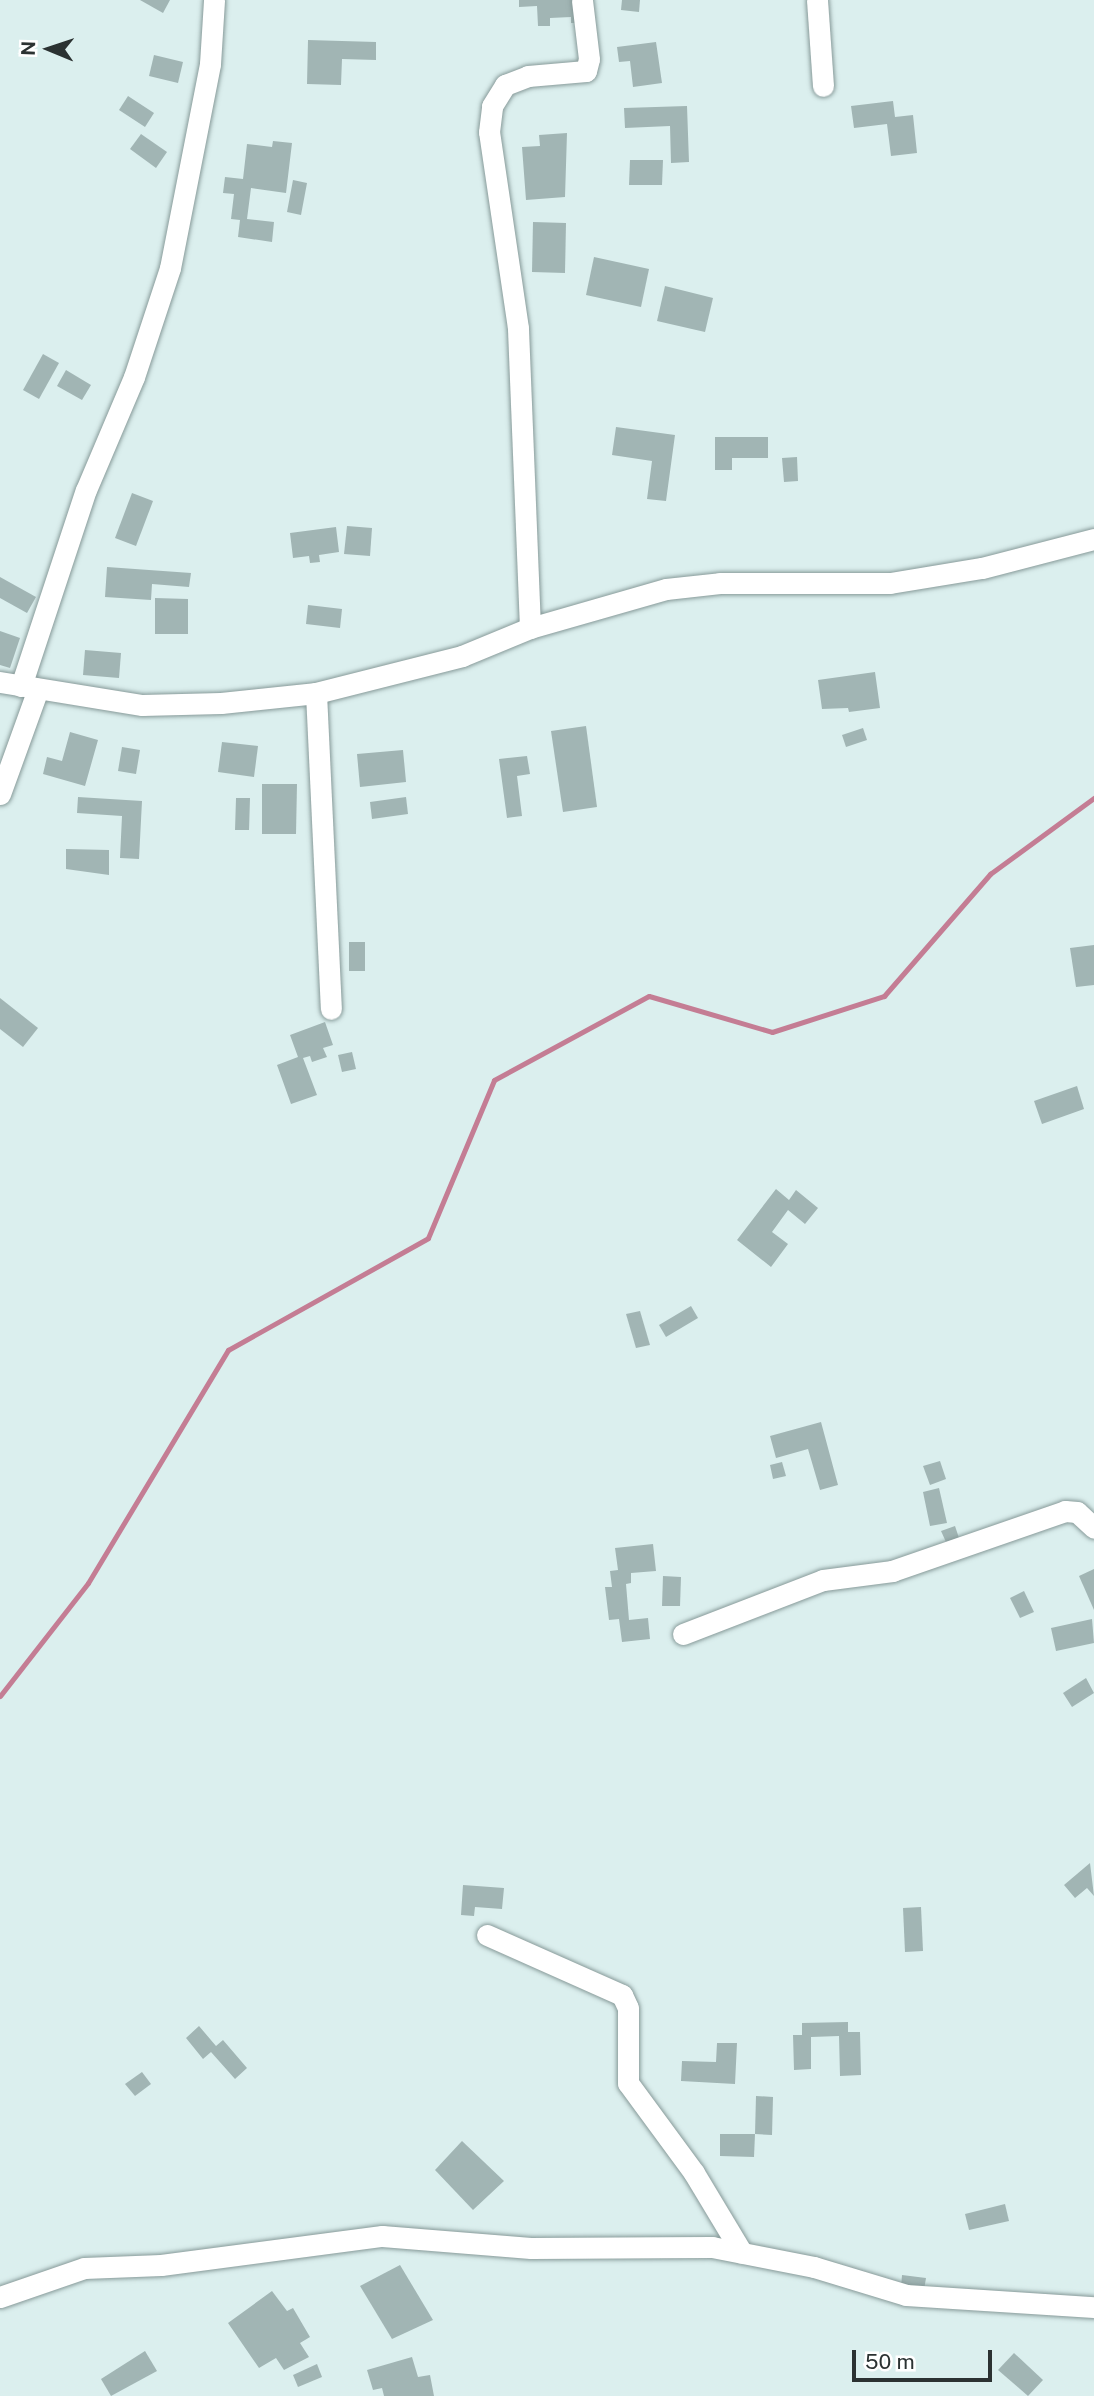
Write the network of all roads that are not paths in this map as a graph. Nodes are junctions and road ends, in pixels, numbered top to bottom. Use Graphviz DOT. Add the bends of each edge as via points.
graph roads {
  1 [pos="214,0"];
  2 [pos="582,0"];
  3 [pos="817,0"];
  4 [pos="823,86"];
  5 [pos="1094,538"];
  6 [pos="530,628"];
  7 [pos="20,686"];
  8 [pos="316,693"];
  9 [pos="0,794"];
  10 [pos="331,1009"];
  11 [pos="1094,1528"];
  12 [pos="683,1634"];
  13 [pos="487,1935"];
  14 [pos="741,2253"];
  15 [pos="0,2297"];
  16 [pos="1094,2307"];
  1 -- 7 [label="street" via="209,64 170,268 134,377 82,502"];
  2 -- 6 [label="street" via="589,60 586,71 527,76 505,85 492,106 489,132 518,328"];
  3 -- 4 [label="street"];
  5 -- 6 [label="street" via="982,568 890,583 720,583 666,589"];
  6 -- 8 [label="street" via="462,656"];
  7 -- 8 [label="street" via="142,705"];
  7 -- 9 [label="street"];
  8 -- 10 [label="street"];
  11 -- 12 [label="street" via="1077,1512 1065,1511 892,1570 823,1580"];
  13 -- 14 [label="street" via="622,1995 628,2008 628,2083 694,2173"];
  14 -- 15 [label="street" via="680,2246 531,2248 382,2236 161,2264 84,2268"];
  14 -- 16 [label="street" via="814,2267 905,2295"];
}
